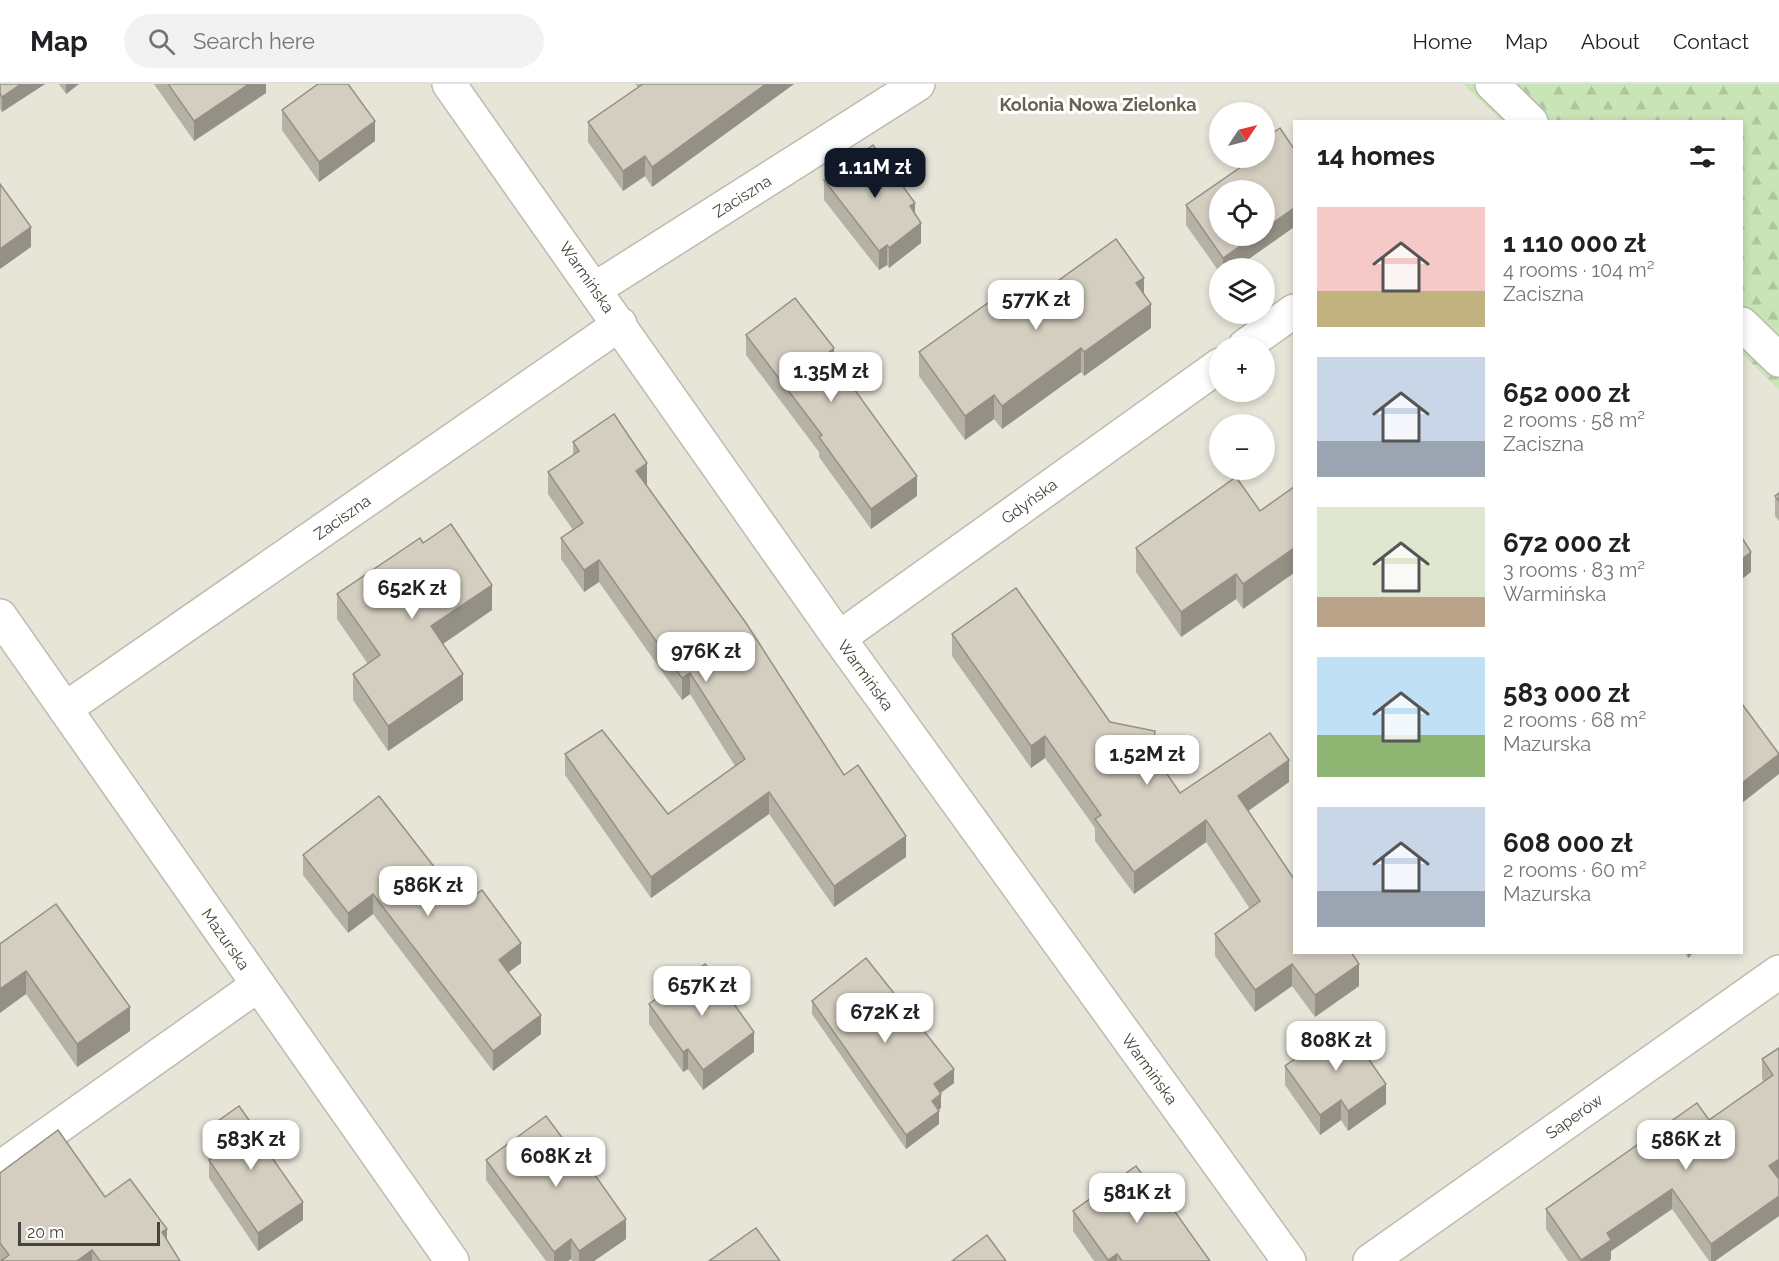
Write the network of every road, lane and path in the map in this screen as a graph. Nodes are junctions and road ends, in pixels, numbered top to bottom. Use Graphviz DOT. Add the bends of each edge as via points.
graph roads {
  1 [pos="449,84"];
  2 [pos="918,84"];
  3 [pos="1492,84"];
  4 [pos="1529,120"];
  5 [pos="595,289"];
  6 [pos="1293,312"];
  7 [pos="620,324"];
  8 [pos="1743,325"];
  9 [pos="1259,336"];
  10 [pos="1779,360"];
  11 [pos="1209,373"];
  12 [pos="0,616"];
  13 [pos="839,638"];
  14 [pos="65,709"];
  15 [pos="1779,972"];
  16 [pos="258,985"];
  17 [pos="0,1168"];
  18 [pos="452,1261"];
  19 [pos="1289,1261"];
  20 [pos="1370,1261"];
  1 -- 5 [label="street, Warmińska"];
  2 -- 5 [label="street, Zaciszna"];
  3 -- 4 [label="street"];
  5 -- 7 [label="street, Warmińska"];
  6 -- 9 [label="street"];
  7 -- 13 [label="street, Warmińska"];
  7 -- 14 [label="street, Zaciszna"];
  8 -- 10 [label="street"];
  11 -- 13 [label="street, Gdyńska"];
  12 -- 14 [label="street, Mazurska"];
  13 -- 19 [label="street, Warmińska"];
  14 -- 16 [label="street, Mazurska"];
  15 -- 20 [label="street, Saperów"];
  16 -- 17 [label="street"];
  16 -- 18 [label="street, Mazurska"];
}
